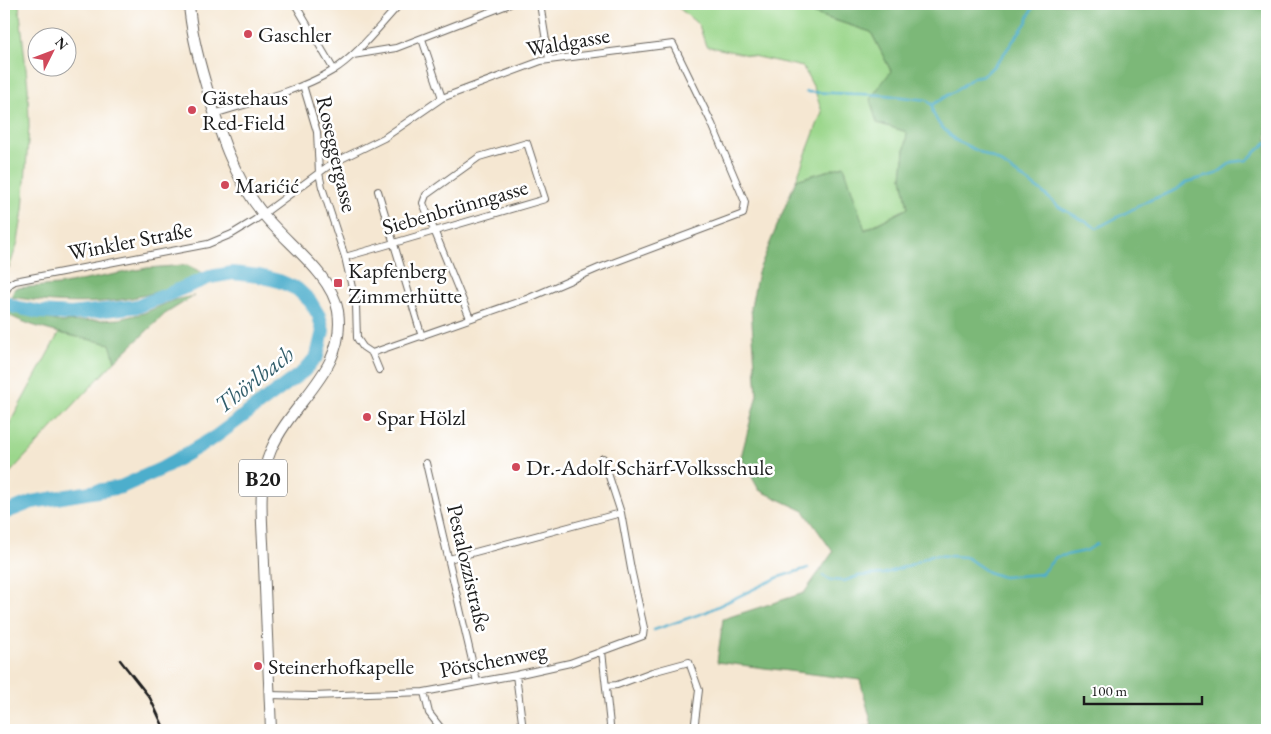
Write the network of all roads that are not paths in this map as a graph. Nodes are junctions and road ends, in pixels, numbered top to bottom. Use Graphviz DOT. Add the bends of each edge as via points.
graph roads {
  1 [pos="189,4"];
  2 [pos="295,4"];
  3 [pos="400,4"];
  4 [pos="510,4"];
  5 [pos="540,4"];
  6 [pos="422,39"];
  7 [pos="352,55"];
  8 [pos="549,59"];
  9 [pos="334,70"];
  10 [pos="303,85"];
  11 [pos="442,98"];
  12 [pos="214,114"];
  13 [pos="319,173"];
  14 [pos="378,191"];
  15 [pos="263,214"];
  16 [pos="435,231"];
  17 [pos="393,243"];
  18 [pos="345,257"];
  19 [pos="5,291"];
  20 [pos="470,318"];
  21 [pos="422,336"];
  22 [pos="372,353"];
  23 [pos="379,370"];
  24 [pos="603,458"];
  25 [pos="426,462"];
  26 [pos="621,513"];
  27 [pos="449,559"];
  28 [pos="602,652"];
  29 [pos="516,675"];
  30 [pos="477,682"];
  31 [pos="606,686"];
  32 [pos="424,692"];
  33 [pos="269,695"];
  34 [pos="1267,721"];
  35 [pos="271,730"];
  36 [pos="440,730"];
  37 [pos="523,730"];
  38 [pos="609,730"];
  39 [pos="694,730"];
  40 [pos="1265,730"];
  1 -- 12 [label="main road, B20" via="194,44"];
  2 -- 9 [label="street"];
  3 -- 7 [label="street"];
  4 -- 6 [label="street"];
  5 -- 8 [label="street"];
  6 -- 7 [label="street" via="396,48"];
  6 -- 11 [label="street"];
  7 -- 9 [label="street"];
  8 -- 11 [label="street, Waldgasse"];
  8 -- 20 [label="street, Waldgasse" via="673,44 745,202 743,214"];
  9 -- 10 [label="street"];
  10 -- 12 [label="street"];
  10 -- 13 [label="street, Roseggergasse" via="317,132"];
  11 -- 13 [label="street, Waldgasse" via="404,126"];
  12 -- 15 [label="main road, B20" via="233,164"];
  13 -- 15 [label="street, Waldgasse"];
  13 -- 18 [label="street, Roseggergasse"];
  14 -- 17 [label="street"];
  15 -- 19 [label="street, Winkler Straße" via="232,234 208,244 15,281"];
  15 -- 33 [label="main road, B20" via="321,276 338,308 339,324 334,354 277,438 263,481"];
  16 -- 16 [label="street, Siebenbrünngasse" via="423,203 426,195 480,157 527,143 545,199"];
  16 -- 17 [label="street, Siebenbrünngasse"];
  16 -- 20 [label="street"];
  17 -- 18 [label="street, Siebenbrünngasse"];
  17 -- 21 [label="street"];
  18 -- 22 [label="street, Roseggergasse" via="356,305 357,338"];
  20 -- 21 [label="street"];
  21 -- 22 [label="street"];
  22 -- 23 [label="street, Roseggergasse"];
  24 -- 26 [label="street, Pötschenweg"];
  25 -- 27 [label="street, Pestalozzistraße"];
  26 -- 27 [label="street"];
  26 -- 28 [label="street, Pötschenweg" via="643,636"];
  27 -- 30 [label="street, Pestalozzistraße"];
  28 -- 29 [label="street, Pötschenweg"];
  28 -- 31 [label="street"];
  29 -- 30 [label="street, Pötschenweg"];
  29 -- 37 [label="street"];
  30 -- 32 [label="street, Pötschenweg"];
  31 -- 38 [label="street"];
  31 -- 39 [label="street" via="689,662 698,690"];
  32 -- 33 [label="street, Pötschenweg"];
  32 -- 36 [label="street" via="428,713"];
  33 -- 35 [label="main road, B20"];
  34 -- 40 [label="street"];
}
